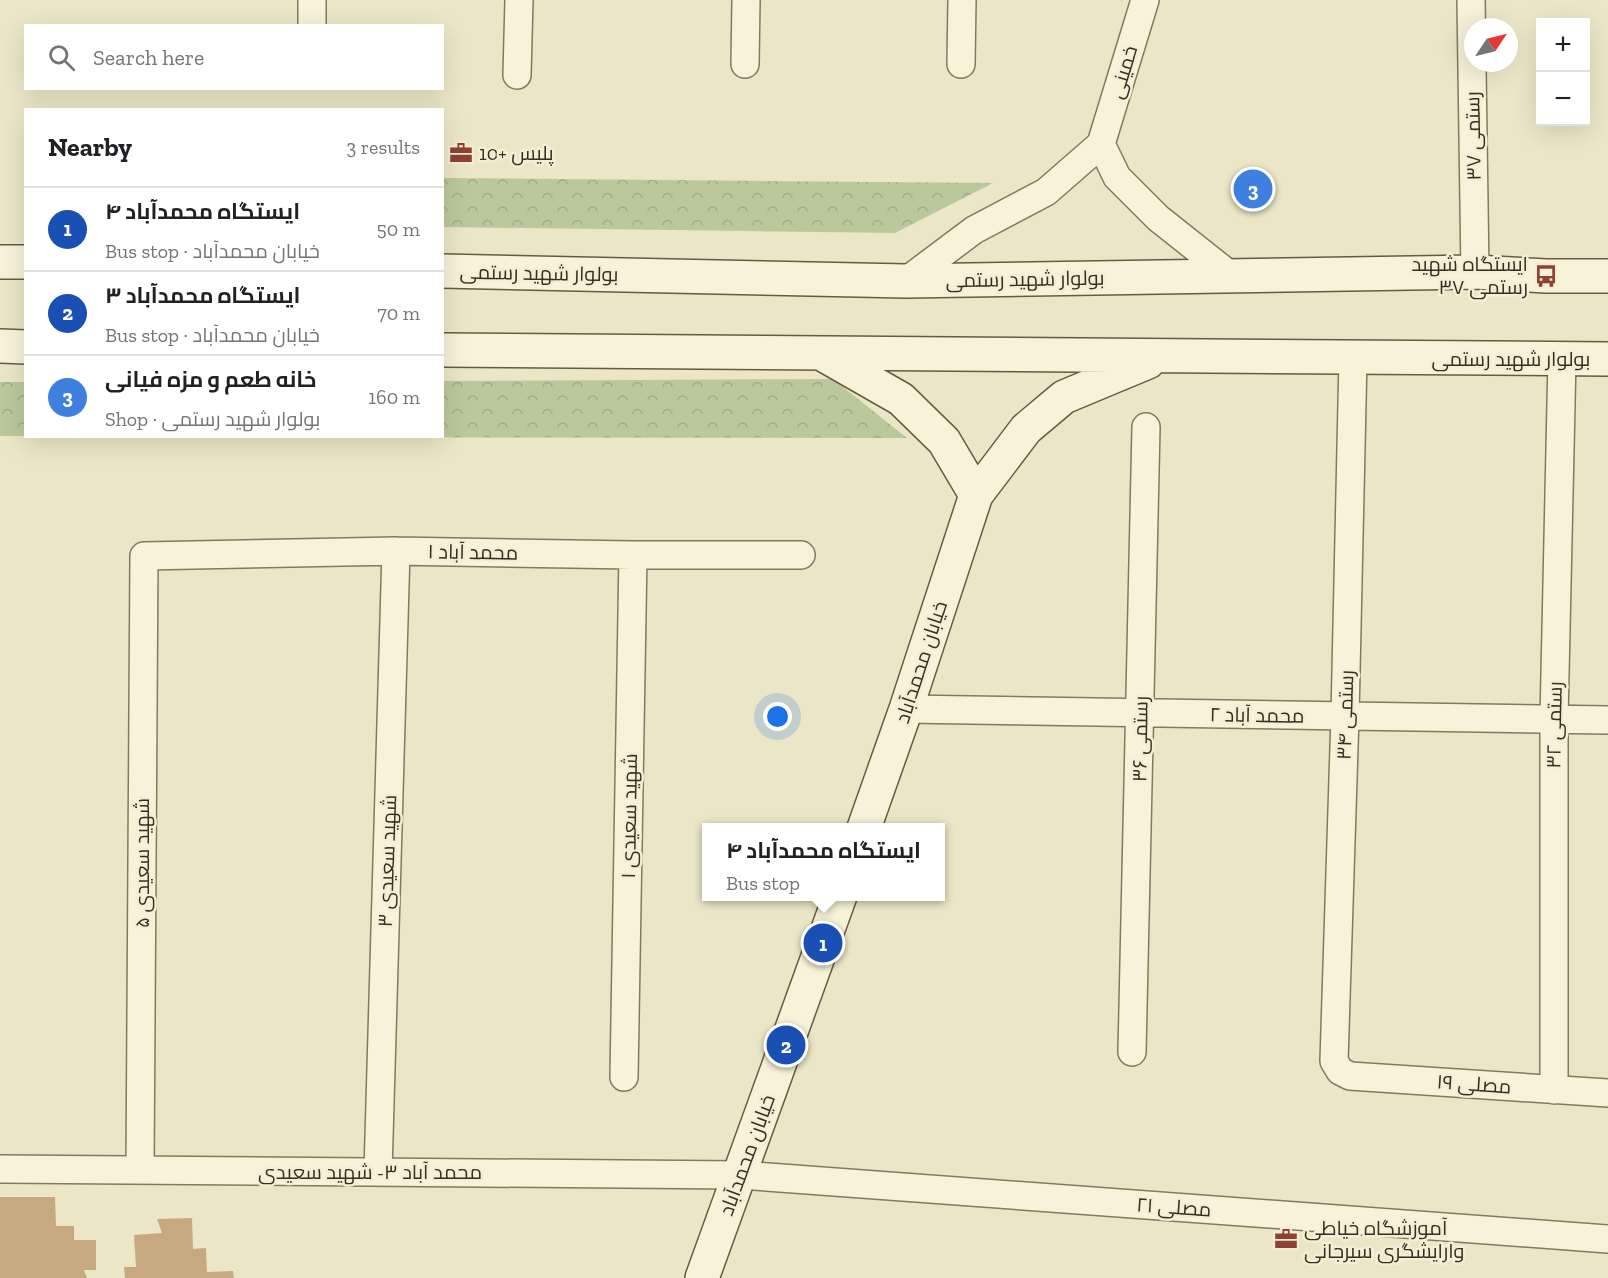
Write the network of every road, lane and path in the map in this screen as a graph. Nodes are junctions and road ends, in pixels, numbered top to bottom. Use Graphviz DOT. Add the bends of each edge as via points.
graph roads {
  1 [pos="312,0"];
  2 [pos="519,0"];
  3 [pos="746,0"];
  4 [pos="962,0"];
  5 [pos="1145,0"];
  6 [pos="1471,0"];
  7 [pos="312,24"];
  8 [pos="745,64"];
  9 [pos="961,64"];
  10 [pos="517,75"];
  11 [pos="1101,144"];
  12 [pos="0,262"];
  13 [pos="24,262"];
  14 [pos="444,270"];
  15 [pos="1476,272"];
  16 [pos="1231,276"];
  17 [pos="1608,276"];
  18 [pos="906,281"];
  19 [pos="0,346"];
  20 [pos="24,346"];
  21 [pos="444,350"];
  22 [pos="822,354"];
  23 [pos="1160,356"];
  24 [pos="1353,358"];
  25 [pos="1562,359"];
  26 [pos="1608,359"];
  27 [pos="1146,427"];
  28 [pos="976,495"];
  29 [pos="396,551"];
  30 [pos="633,555"];
  31 [pos="801,555"];
  32 [pos="144,556"];
  33 [pos="906,709"];
  34 [pos="1140,713"];
  35 [pos="1345,716"];
  36 [pos="1554,719"];
  37 [pos="1608,720"];
  38 [pos="866,823"];
  39 [pos="839,901"];
  40 [pos="1132,1052"];
  41 [pos="1340,1071"];
  42 [pos="624,1077"];
  43 [pos="1554,1090"];
  44 [pos="1608,1093"];
  45 [pos="0,1169"];
  46 [pos="140,1170"];
  47 [pos="378,1172"];
  48 [pos="740,1175"];
  49 [pos="1608,1239"];
  50 [pos="702,1278"];
  1 -- 7 [label="street"];
  2 -- 10 [label="street"];
  3 -- 8 [label="street"];
  4 -- 9 [label="street"];
  5 -- 11 [label="street, خمینی"];
  6 -- 15 [label="street, رستمی ۳۷"];
  11 -- 16 [label="street" via="1117,177 1158,218"];
  11 -- 18 [label="street" via="1046,192 974,230"];
  12 -- 13 [label="main road"];
  14 -- 18 [label="main road, بولوار شهید رستمی"];
  15 -- 16 [label="main road, بولوار شهید رستمی"];
  15 -- 17 [label="main road, بولوار شهید رستمی"];
  16 -- 18 [label="main road, بولوار شهید رستمی"];
  19 -- 20 [label="main road"];
  21 -- 22 [label="main road, بولوار شهید رستمی"];
  22 -- 23 [label="main road, بولوار شهید رستمی"];
  22 -- 28 [label="main road" via="901,399 944,441"];
  23 -- 24 [label="main road, بولوار شهید رستمی"];
  23 -- 28 [label="main road, خیابان محمدآباد" via="1064,397 1026,429"];
  24 -- 25 [label="main road, بولوار شهید رستمی"];
  24 -- 35 [label="street, رستمی ۳۴"];
  25 -- 26 [label="main road, بولوار شهید رستمی"];
  25 -- 36 [label="street, رستمی ۳۲"];
  27 -- 34 [label="street, رستمی ۳۶"];
  28 -- 33 [label="main road, خیابان محمدآباد"];
  29 -- 30 [label="street, محمد آباد ۱"];
  29 -- 32 [label="street, محمد آباد ۱"];
  29 -- 47 [label="street, شهید سعیدی ۳"];
  30 -- 31 [label="street, محمد آباد ۱"];
  30 -- 42 [label="street, شهید سعیدی ۱"];
  32 -- 46 [label="street, شهید سعیدی ۵"];
  33 -- 34 [label="street, محمد آباد ۲"];
  33 -- 38 [label="main road, خیابان محمدآباد"];
  34 -- 35 [label="street, محمد آباد ۲"];
  34 -- 40 [label="street, رستمی ۳۶"];
  35 -- 36 [label="street, محمد آباد ۲"];
  35 -- 41 [label="street, رستمی ۳۴" via="1334,1061"];
  36 -- 37 [label="street, محمد آباد ۲"];
  36 -- 43 [label="street, رستمی ۳۲"];
  39 -- 48 [label="main road, خیابان محمدآباد"];
  41 -- 43 [label="street, مصلی ۱۹" via="1350,1076"];
  43 -- 44 [label="street, مصلی ۱۹"];
  45 -- 46 [label="street, محمد آباد ۳- شهید سعیدی"];
  46 -- 47 [label="street, محمد آباد ۳- شهید سعیدی"];
  47 -- 48 [label="street, محمد آباد ۳- شهید سعیدی"];
  48 -- 49 [label="street, مصلی ۲۱"];
  48 -- 50 [label="main road, خیابان محمدآباد"];
}
